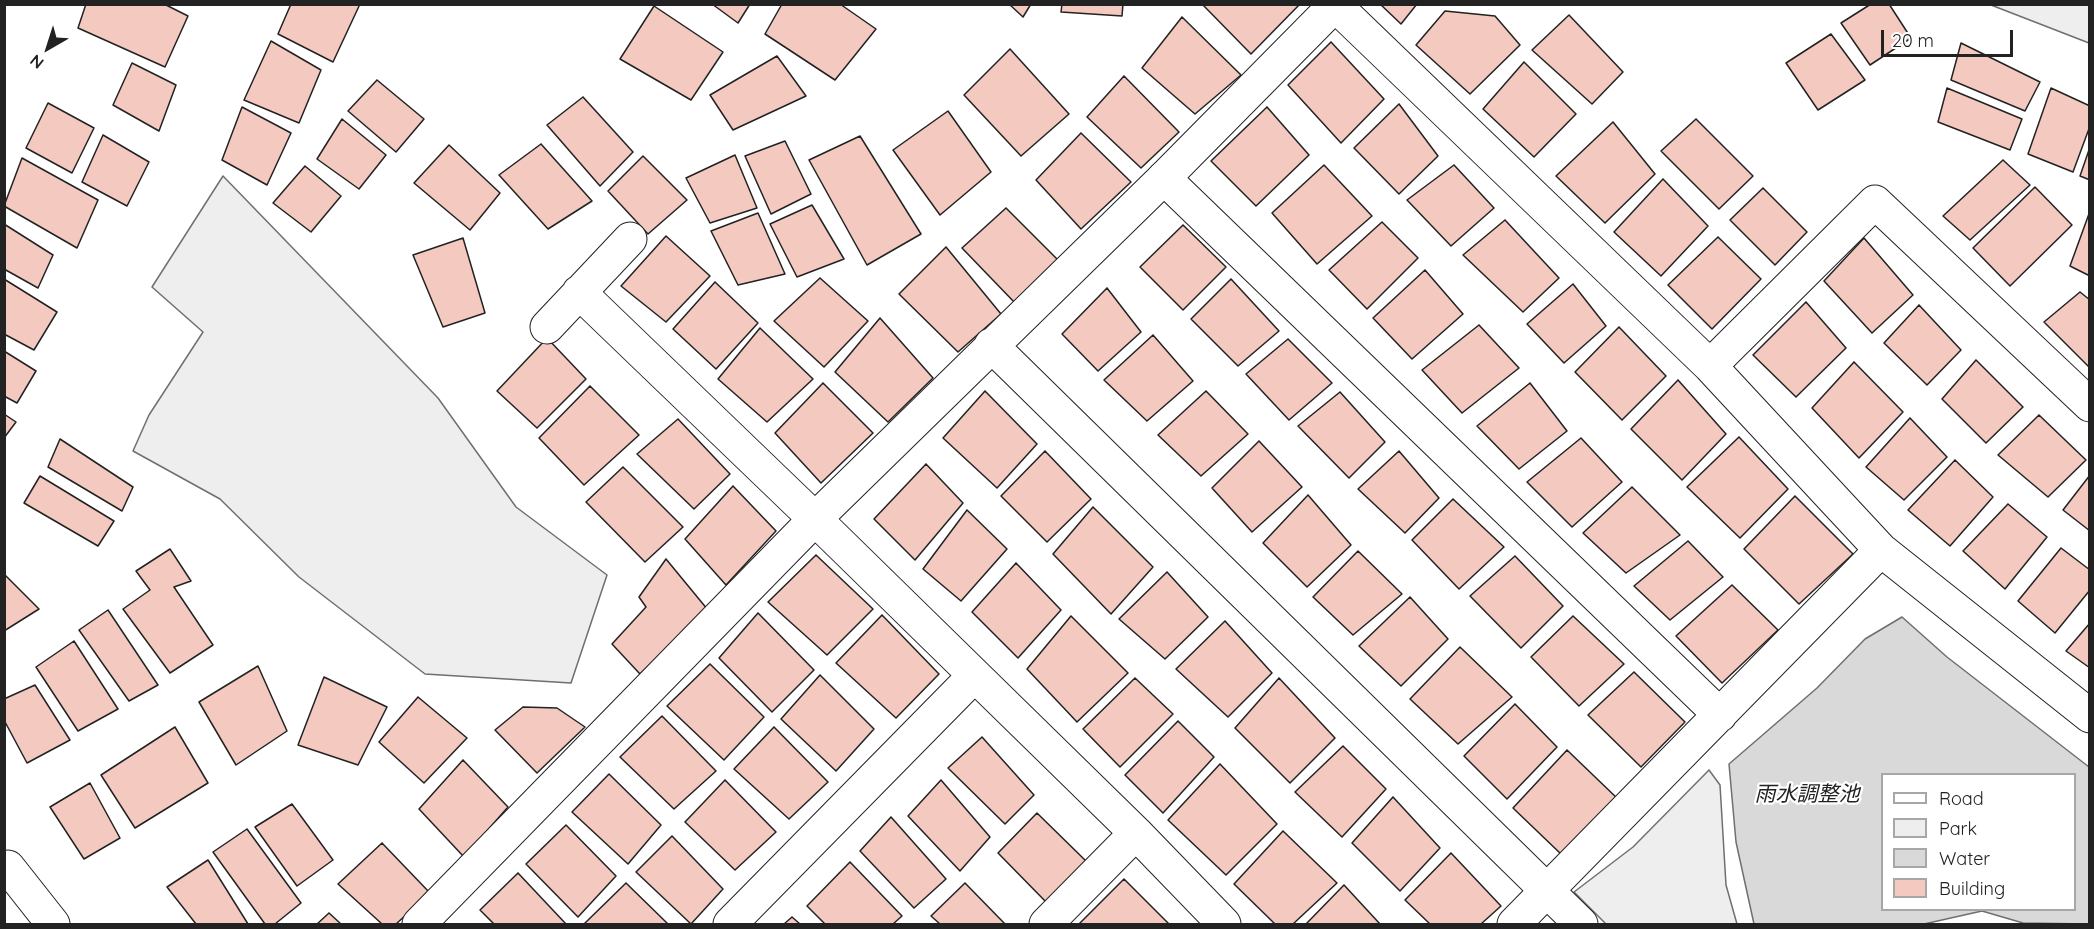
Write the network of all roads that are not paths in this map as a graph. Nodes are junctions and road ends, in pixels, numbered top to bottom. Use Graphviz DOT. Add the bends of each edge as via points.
graph roads {
  1 [pos="1335,5"];
  2 [pos="1164,178"];
  3 [pos="630,239"];
  4 [pos="579,292"];
  5 [pos="547,327"];
  6 [pos="991,345"];
  7 [pos="1710,366"];
  8 [pos="2090,405"];
  9 [pos="815,519"];
  10 [pos="1881,550"];
  11 [pos="974,676"];
  12 [pos="1720,715"];
  13 [pos="2090,716"];
  14 [pos="1136,834"];
  15 [pos="4,870"];
  16 [pos="1545,892"];
  17 [pos="53,924"];
  18 [pos="419,924"];
  19 [pos="730,924"];
  20 [pos="1046,924"];
  21 [pos="1224,924"];
  22 [pos="1514,924"];
  23 [pos="1581,924"];
  1 -- 2 [label="street"];
  1 -- 7 [label="street"];
  2 -- 6 [label="street"];
  2 -- 12 [label="street"];
  3 -- 4 [label="street"];
  4 -- 5 [label="street"];
  4 -- 9 [label="street"];
  6 -- 9 [label="street"];
  6 -- 16 [label="street"];
  7 -- 8 [label="street" via="1875,202"];
  7 -- 10 [label="street"];
  9 -- 11 [label="street"];
  9 -- 18 [label="street"];
  10 -- 12 [label="street"];
  10 -- 13 [label="street"];
  11 -- 14 [label="street"];
  11 -- 19 [label="street"];
  12 -- 16 [label="street"];
  14 -- 20 [label="street"];
  14 -- 21 [label="street"];
  15 -- 17 [label="street" via="8,867"];
  16 -- 22 [label="street"];
  16 -- 23 [label="street"];
}
